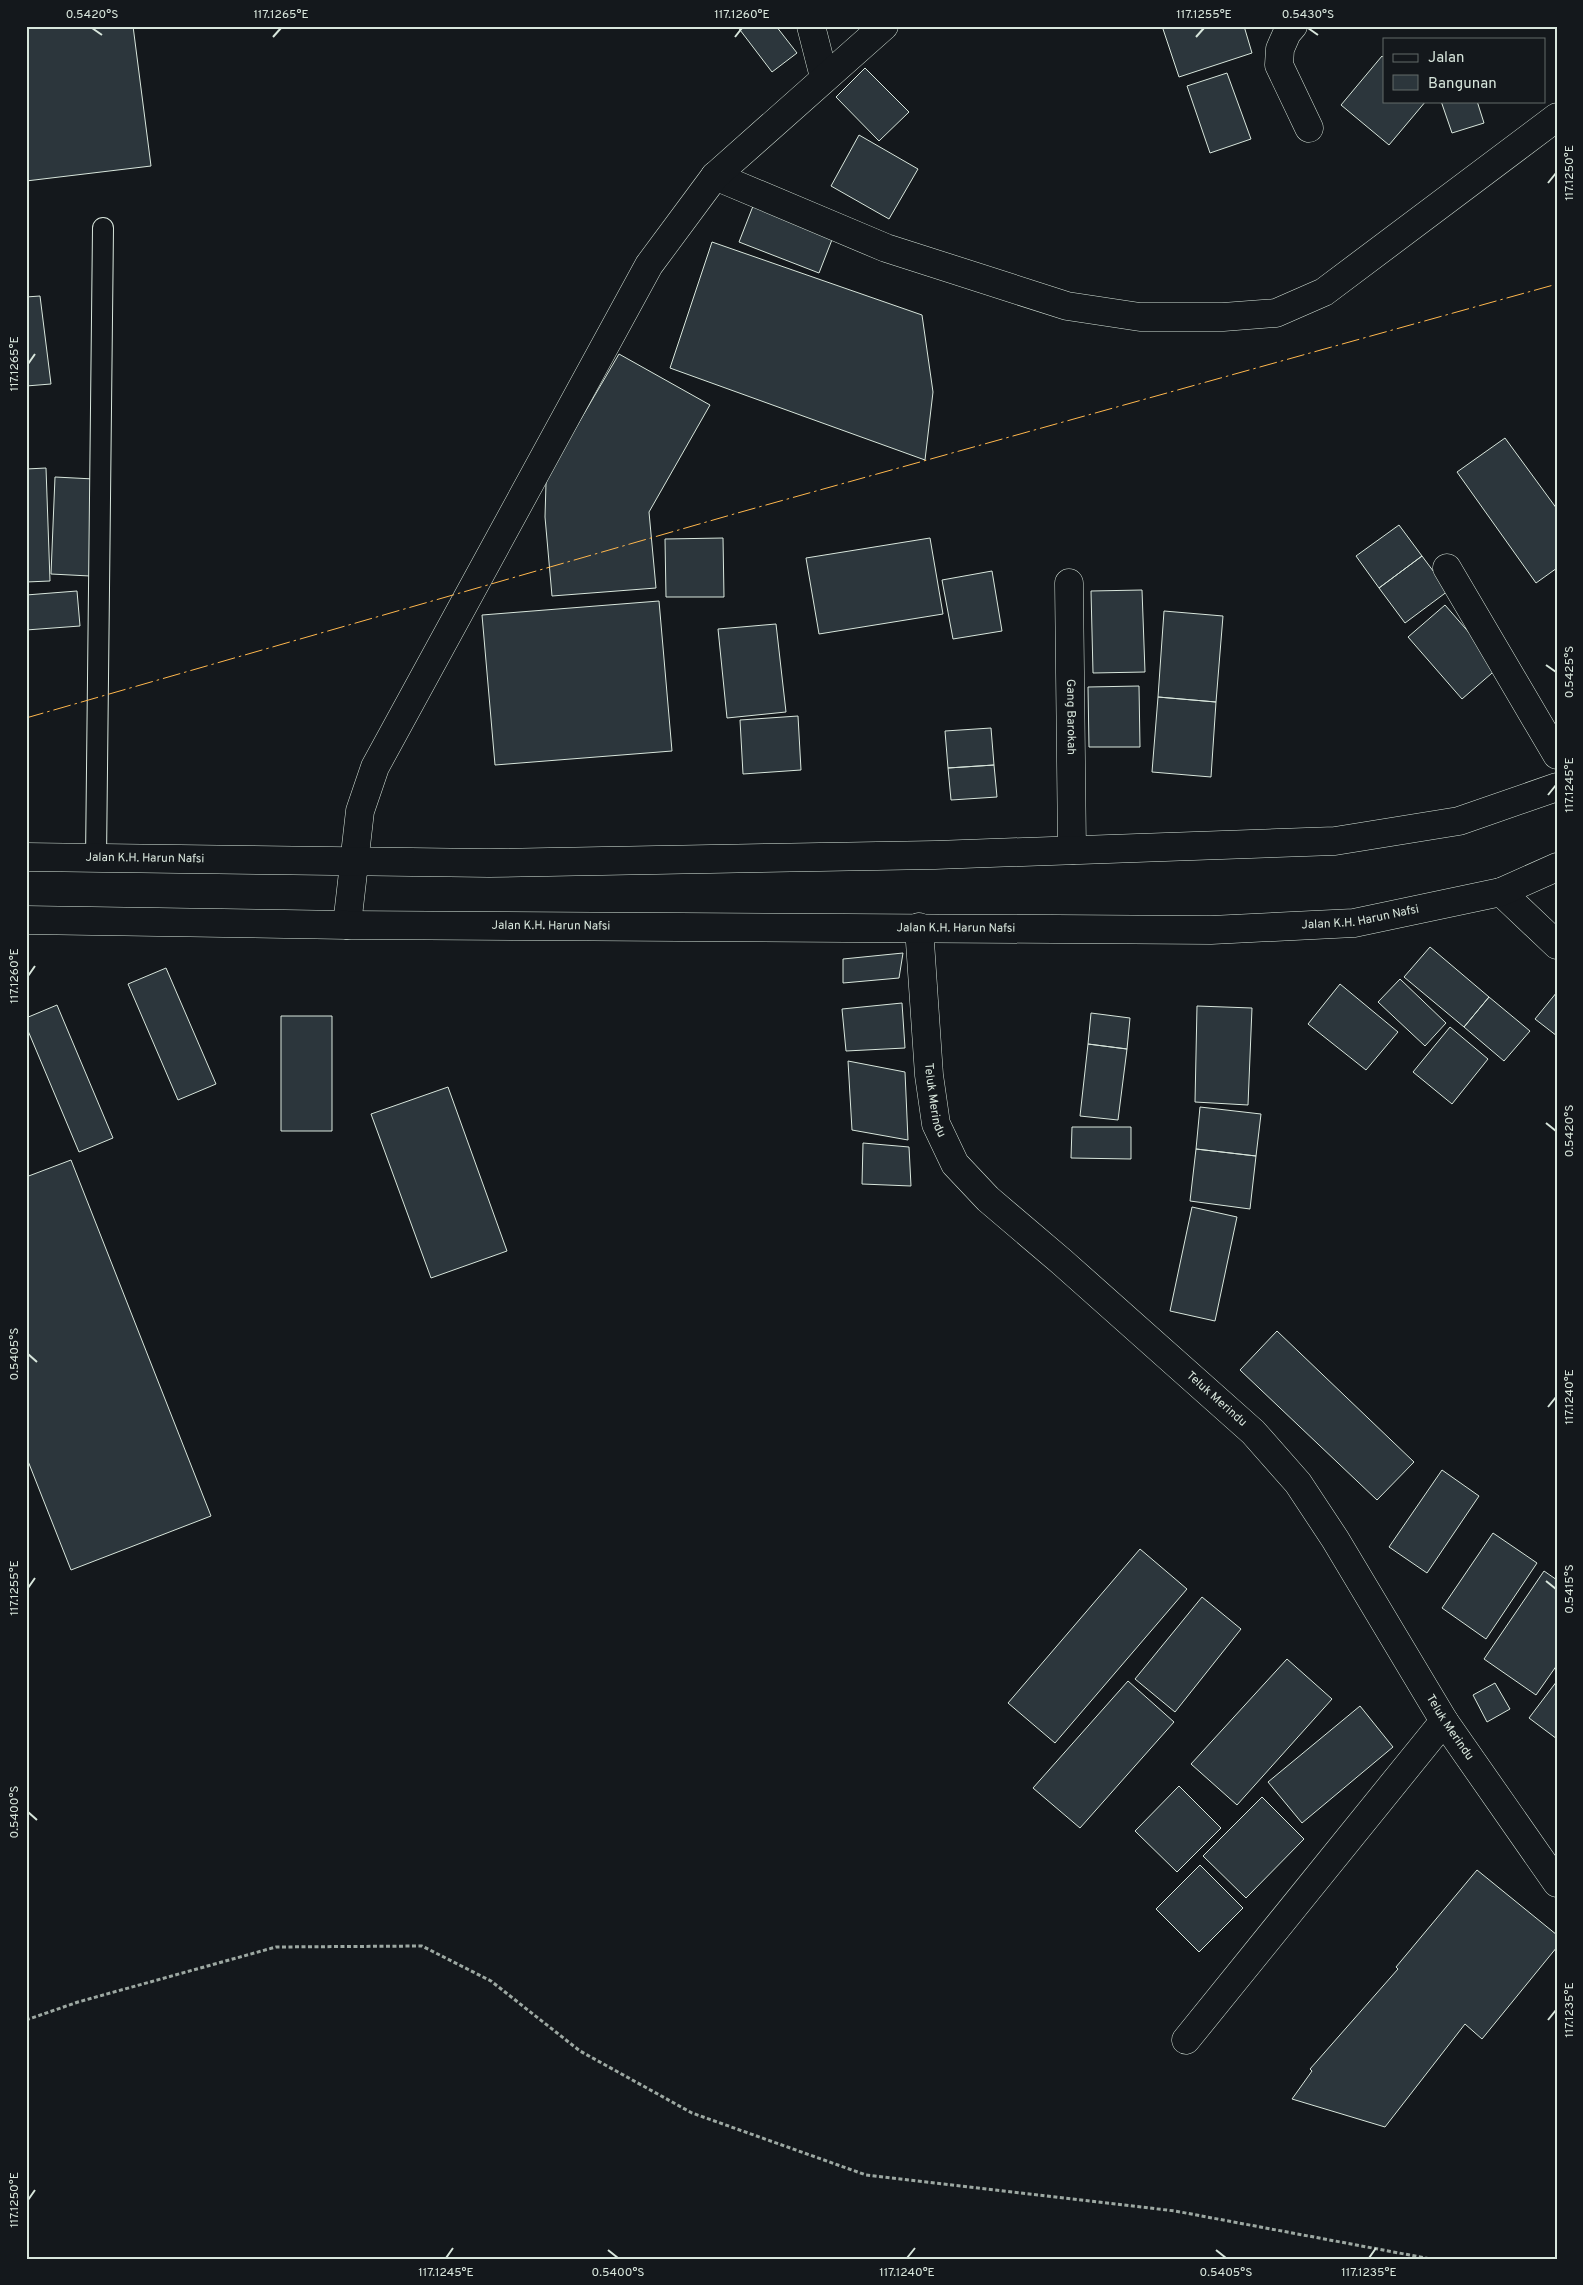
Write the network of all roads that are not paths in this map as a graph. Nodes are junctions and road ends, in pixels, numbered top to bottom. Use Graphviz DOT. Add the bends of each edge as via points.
graph roads {
  1 [pos="811,26"];
  2 [pos="884,26"];
  3 [pos="1294,26"];
  4 [pos="824,78"];
  5 [pos="1557,117"];
  6 [pos="1309,128"];
  7 [pos="715,176"];
  8 [pos="103,228"];
  9 [pos="1447,568"];
  10 [pos="1069,583"];
  11 [pos="1557,755"];
  12 [pos="1557,787"];
  13 [pos="1072,850"];
  14 [pos="26,857"];
  15 [pos="96,859"];
  16 [pos="353,862"];
  17 [pos="1557,867"];
  18 [pos="1501,892"];
  19 [pos="26,920"];
  20 [pos="347,925"];
  21 [pos="919,927"];
  22 [pos="1557,945"];
  23 [pos="1444,1721"];
  24 [pos="1557,1883"];
  25 [pos="1186,2040"];
  1 -- 4 [label="street"];
  2 -- 4 [label="street"];
  3 -- 6 [label="street" via="1280,48 1279,65"];
  4 -- 7 [label="street"];
  5 -- 7 [label="street" via="1324,292 1276,313 1223,317 1140,317 1067,306 886,248"];
  7 -- 16 [label="street" via="649,265 375,766 360,811"];
  8 -- 15 [label="lane"];
  9 -- 11 [label="street"];
  10 -- 13 [label="street, Gang Barokah"];
  12 -- 13 [label="street, Jalan K.H. Harun Nafsi" via="1459,821 1335,841"];
  13 -- 16 [label="street, Jalan K.H. Harun Nafsi" via="866,856"];
  14 -- 15 [label="street, Jalan K.H. Harun Nafsi"];
  15 -- 16 [label="street, Jalan K.H. Harun Nafsi"];
  16 -- 20 [label="street"];
  17 -- 18 [label="street, Jalan K.H. Harun Nafsi"];
  18 -- 21 [label="street, Jalan K.H. Harun Nafsi" via="1354,923 1211,930"];
  18 -- 22 [label="street"];
  19 -- 20 [label="street, Jalan K.H. Harun Nafsi"];
  20 -- 21 [label="street, Jalan K.H. Harun Nafsi"];
  21 -- 23 [label="street, Teluk Merindu" via="929,1075 936,1124 955,1164 988,1200 1254,1432 1298,1483 1335,1539"];
  23 -- 24 [label="street, Teluk Merindu"];
  23 -- 25 [label="street"];
}
